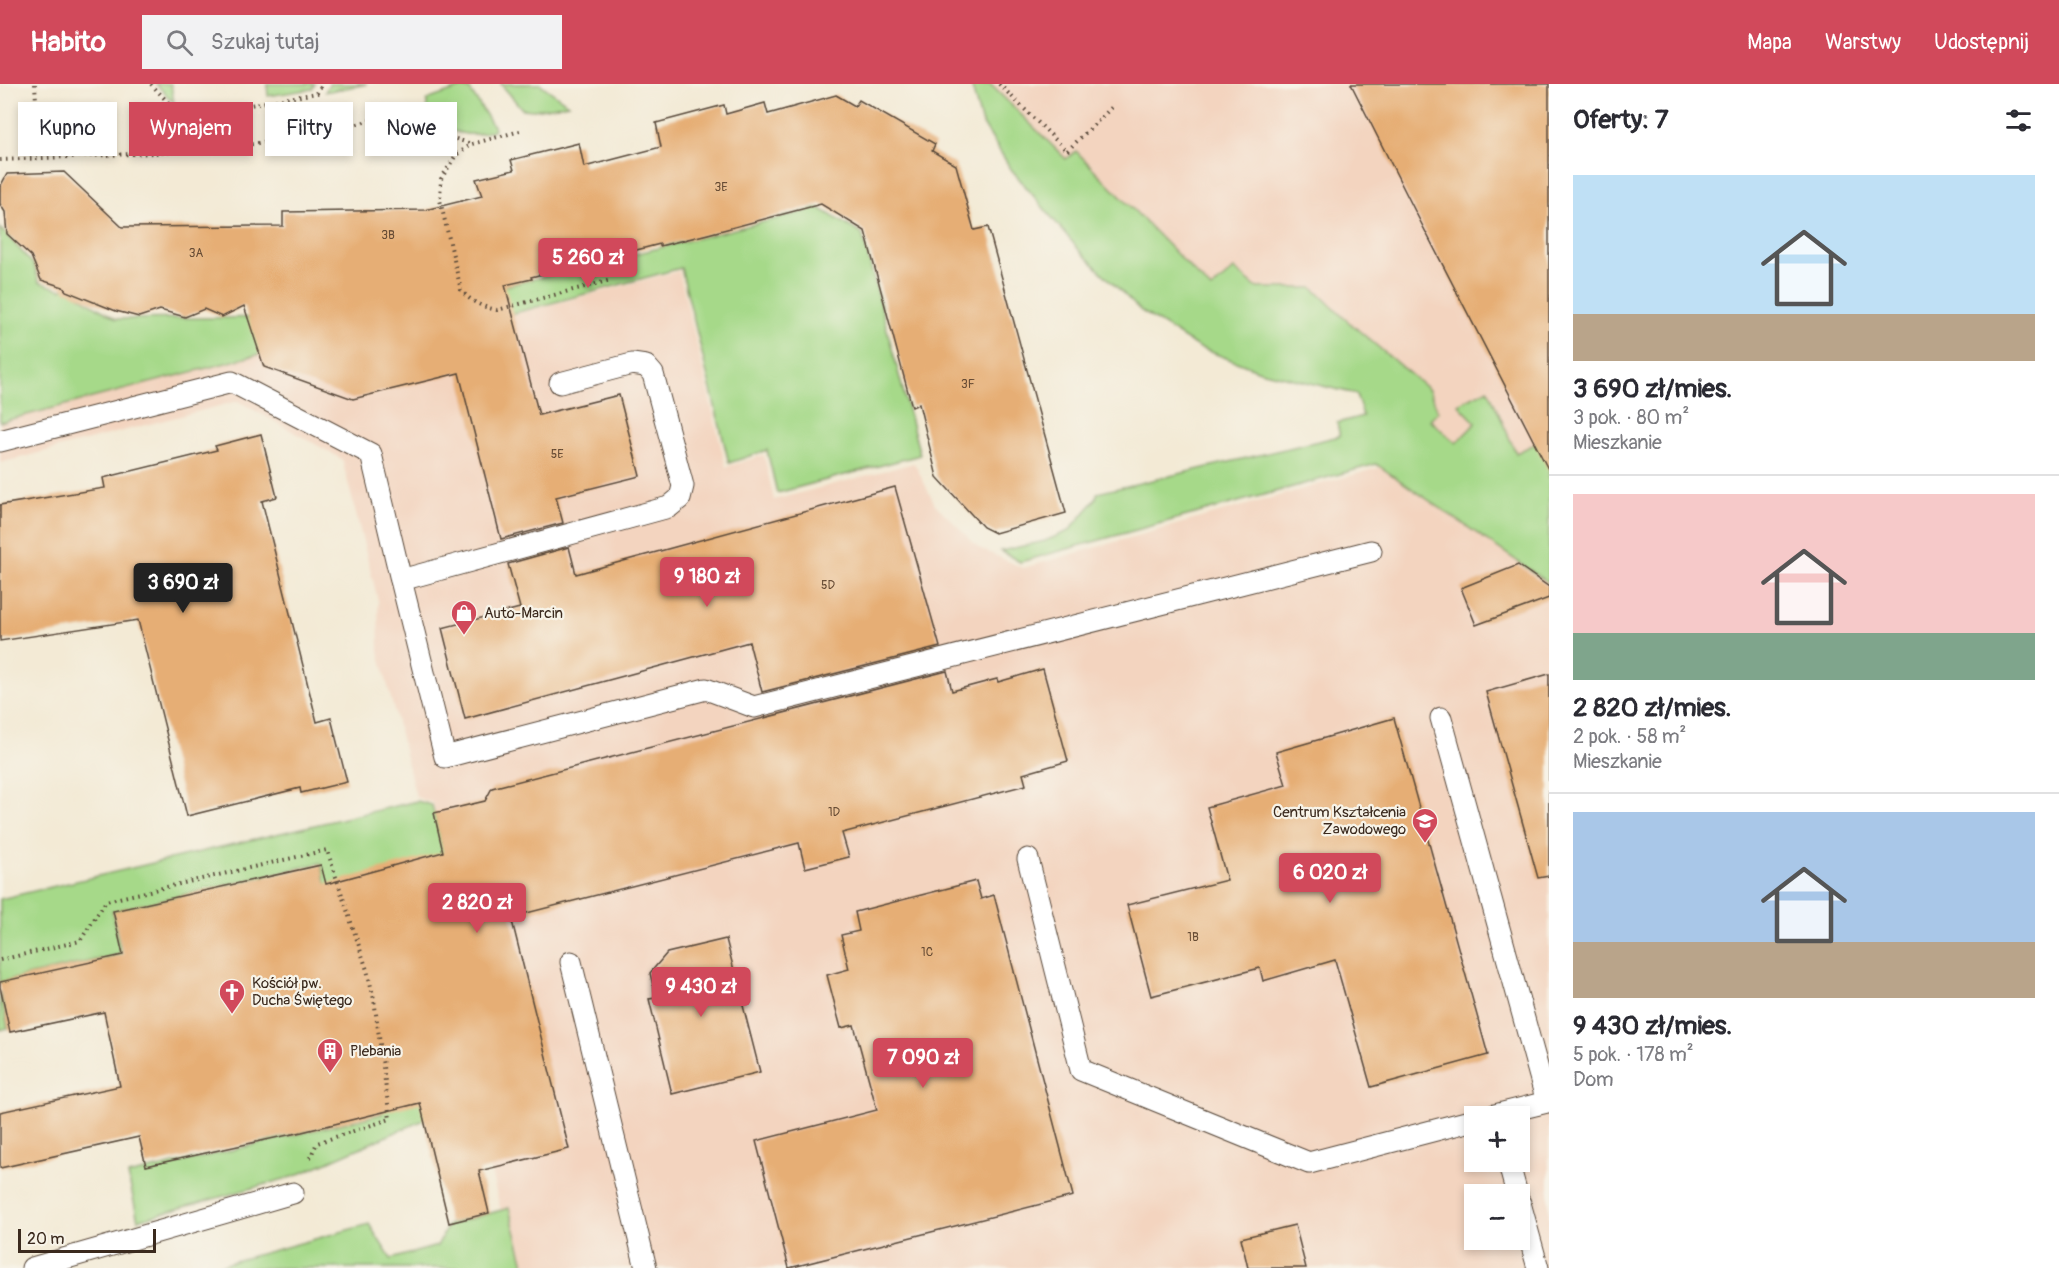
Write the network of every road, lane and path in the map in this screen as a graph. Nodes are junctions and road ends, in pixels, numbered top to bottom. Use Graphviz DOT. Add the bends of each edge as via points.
graph roads {
  1 [pos="35,84"];
  2 [pos="151,84"];
  3 [pos="322,84"];
  4 [pos="999,84"];
  5 [pos="36,102"];
  6 [pos="1113,106"];
  7 [pos="520,131"];
  8 [pos="472,144"];
  9 [pos="0,160"];
  10 [pos="611,280"];
  11 [pos="560,383"];
  12 [pos="0,441"];
  13 [pos="1371,551"];
  14 [pos="401,580"];
  15 [pos="1441,718"];
  16 [pos="1028,859"];
  17 [pos="0,960"];
  18 [pos="572,962"];
  19 [pos="1530,1106"];
  20 [pos="1464,1123"];
  21 [pos="293,1193"];
  22 [pos="1530,1239"];
  23 [pos="32,1268"];
  24 [pos="646,1268"];
  25 [pos="1538,1268"];
  1 -- 5 [label="path"];
  2 -- 3 [label="path" via="178,113 222,110 317,93"];
  4 -- 6 [label="path" via="1066,151"];
  7 -- 8 [label="path"];
  8 -- 9 [label="path" via="420,128 420,105 348,127 219,150"];
  8 -- 10 [label="path" via="456,155 441,179 440,200 461,290 468,298 497,310"];
  11 -- 14 [label="lane" via="632,364 646,366 653,374 683,486 680,498 669,507"];
  12 -- 14 [label="lane" via="232,382 370,454"];
  13 -- 14 [label="lane" via="754,707 706,689 445,757"];
  15 -- 19 [label="lane" via="1547,1102"];
  16 -- 20 [label="lane" via="1081,1070 1309,1163"];
  17 -- 21 [label="path" via="80,941 106,901 327,850 372,990 390,1119 317,1143"];
  18 -- 24 [label="lane"];
  21 -- 23 [label="lane"];
  22 -- 25 [label="lane"];
}
